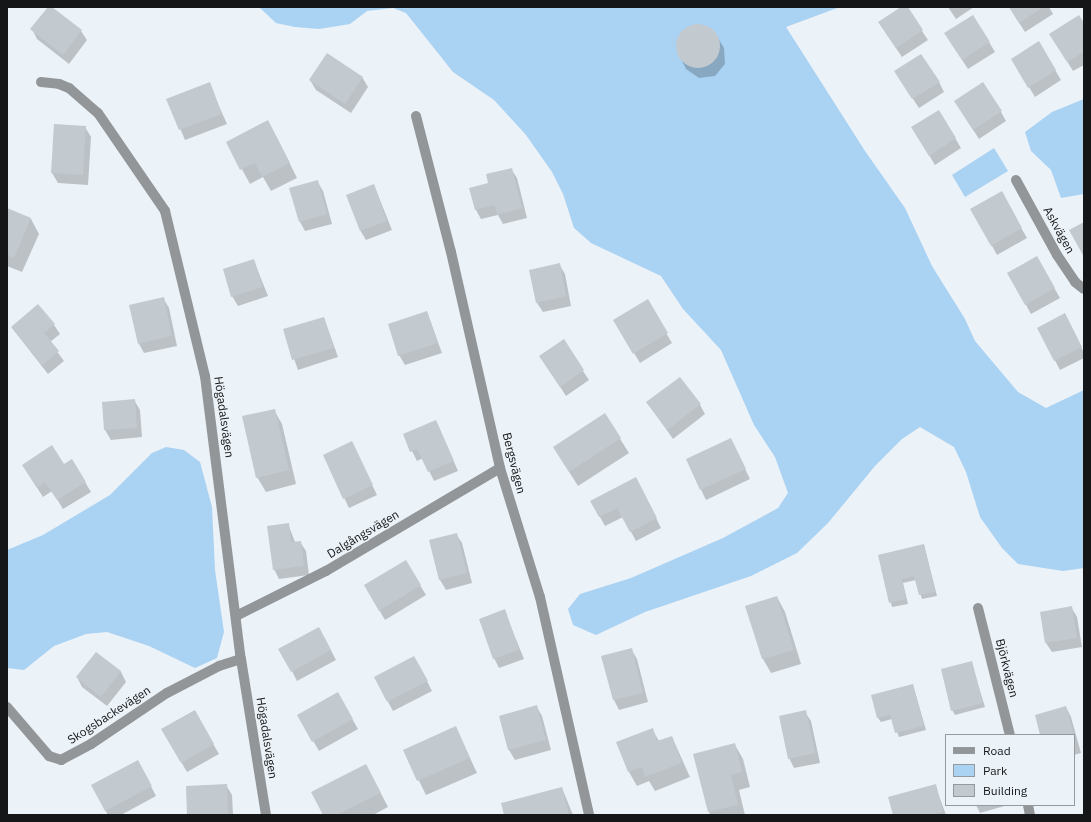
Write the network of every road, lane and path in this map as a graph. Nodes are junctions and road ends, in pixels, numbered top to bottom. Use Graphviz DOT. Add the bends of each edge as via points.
graph roads {
  1 [pos="40,82"];
  2 [pos="416,116"];
  3 [pos="1016,180"];
  4 [pos="1084,289"];
  5 [pos="500,468"];
  6 [pos="978,608"];
  7 [pos="236,616"];
  8 [pos="241,659"];
  9 [pos="7,707"];
  10 [pos="1010,734"];
  11 [pos="266,815"];
  12 [pos="589,815"];
  1 -- 7 [label="street, Högadalsvägen" via="70,88 98,113 165,211 205,376"];
  2 -- 5 [label="street, Bergsvägen" via="451,252"];
  3 -- 4 [label="street, Askvägen" via="1057,255 1074,282"];
  5 -- 7 [label="street, Dalgångsvägen" via="326,571"];
  5 -- 12 [label="street, Bergsvägen" via="540,598"];
  6 -- 10 [label="street, Björkvägen"];
  7 -- 8 [label="street, Högadalsvägen"];
  8 -- 9 [label="street, Skogsbackevägen" via="219,666 167,693 91,744 61,760 49,756"];
  8 -- 11 [label="street, Högadalsvägen"];
}
